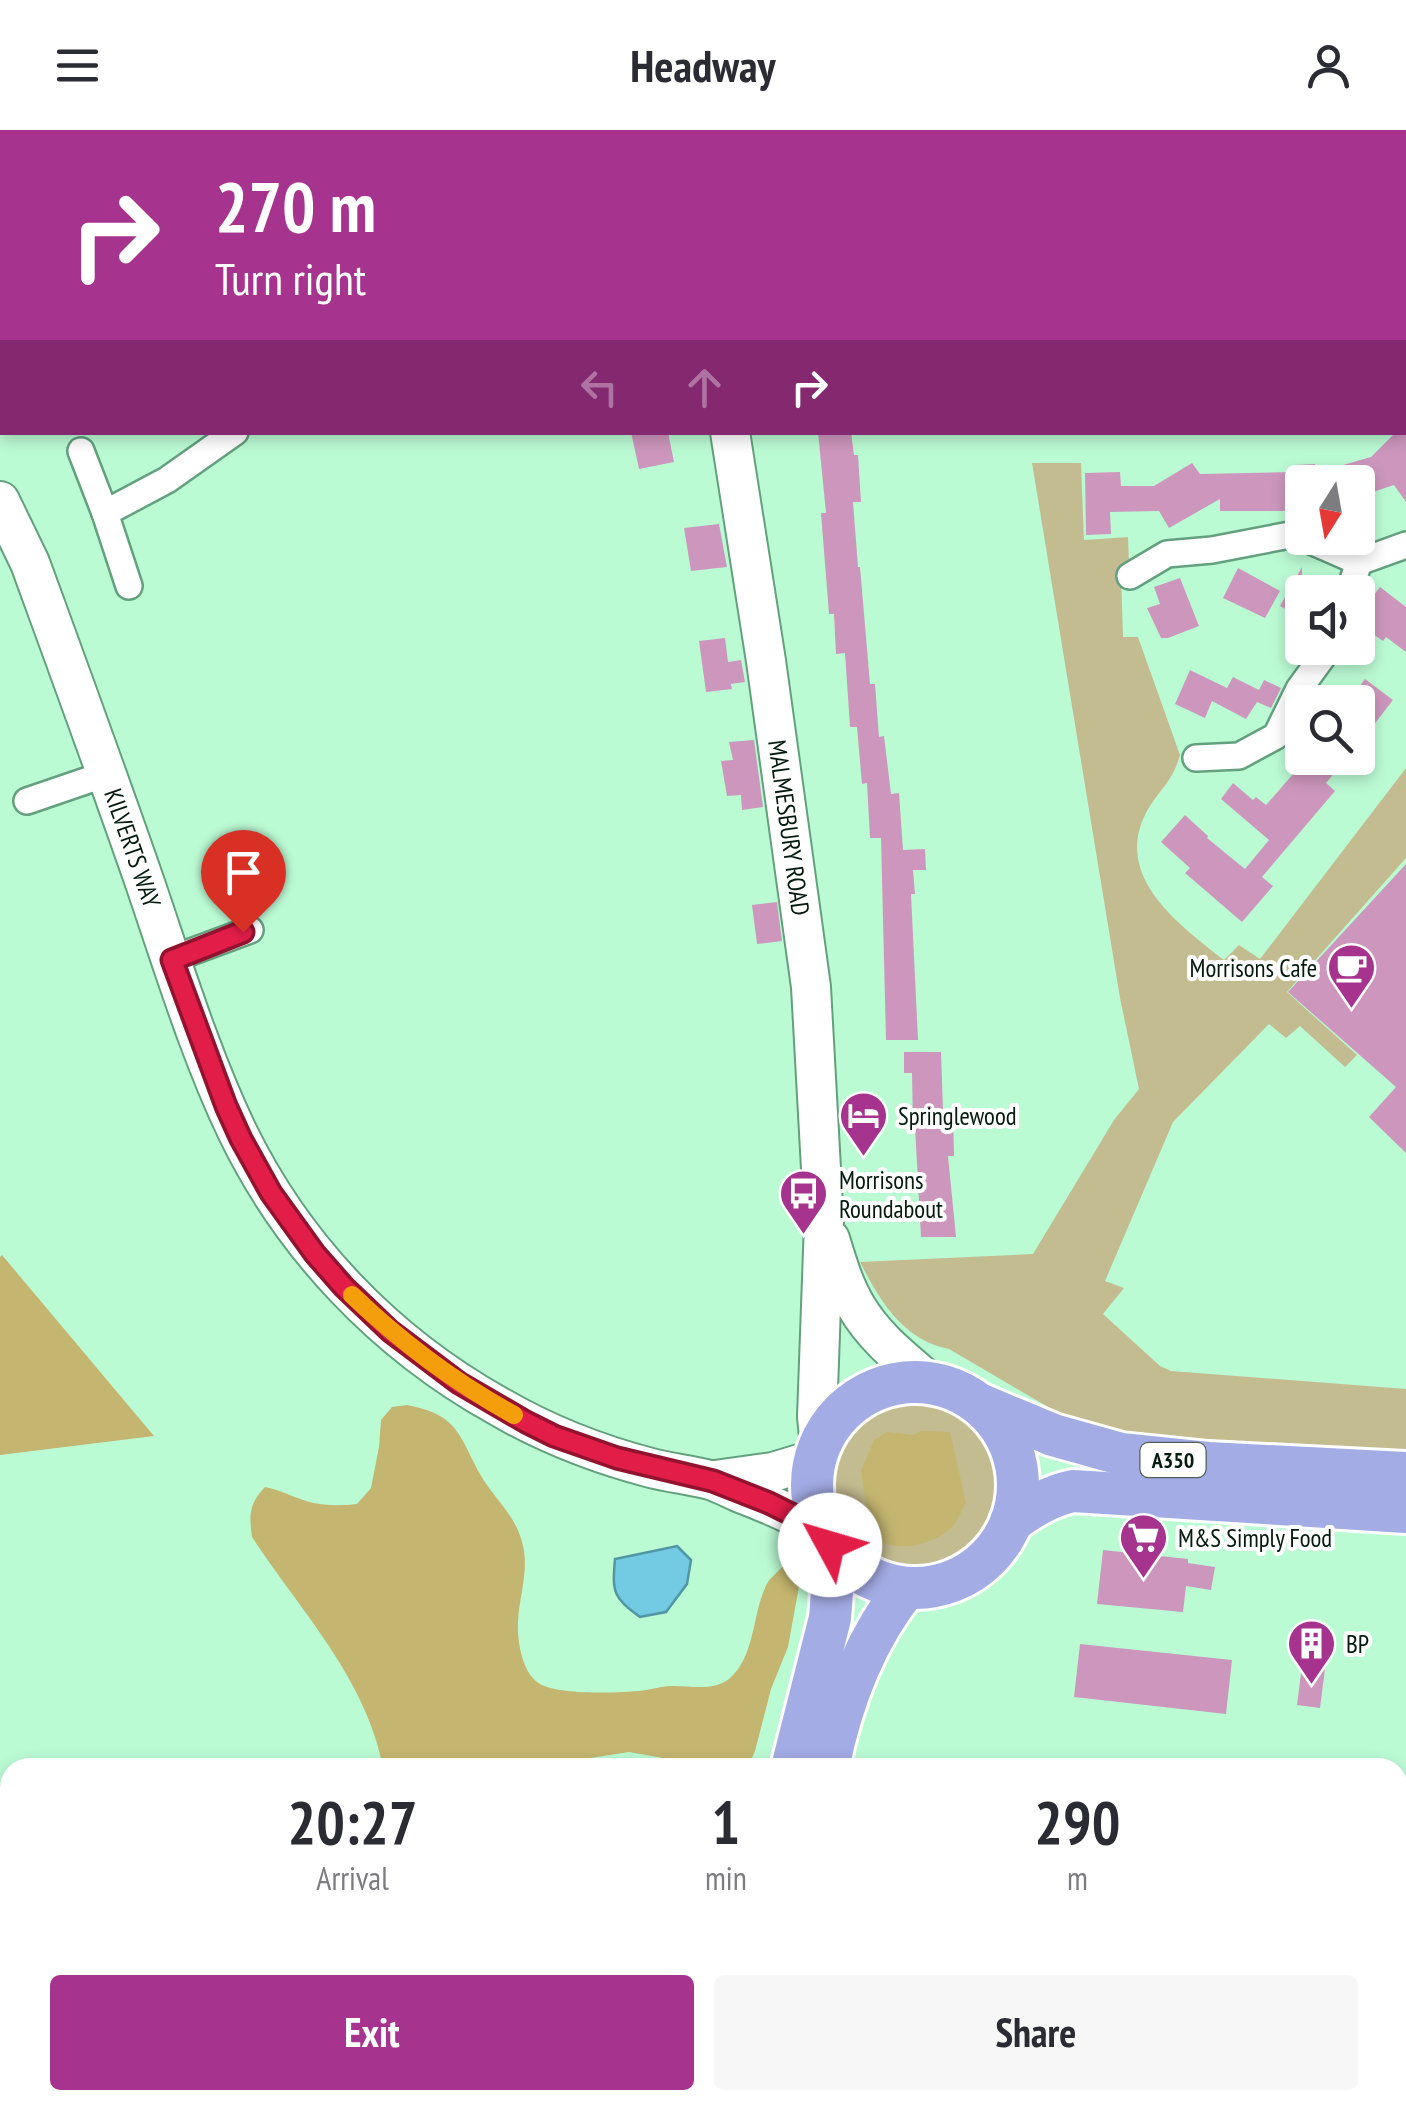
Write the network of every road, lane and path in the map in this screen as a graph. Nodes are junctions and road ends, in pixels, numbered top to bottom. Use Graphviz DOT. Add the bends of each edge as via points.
graph roads {
  1 [pos="231,435"];
  2 [pos="730,435"];
  3 [pos="81,450"];
  4 [pos="0,500"];
  5 [pos="105,513"];
  6 [pos="1406,544"];
  7 [pos="1359,562"];
  8 [pos="1354,575"];
  9 [pos="1130,576"];
  10 [pos="129,586"];
  11 [pos="1317,665"];
  12 [pos="1196,758"];
  13 [pos="106,774"];
  14 [pos="26,801"];
  15 [pos="250,930"];
  16 [pos="172,960"];
  17 [pos="824,1223"];
  18 [pos="928,1381"];
  19 [pos="980,1405"];
  20 [pos="818,1453"];
  21 [pos="1406,1473"];
  22 [pos="713,1481"];
  23 [pos="1406,1512"];
  24 [pos="1012,1522"];
  25 [pos="826,1537"];
  26 [pos="906,1588"];
  27 [pos="795,1758"];
  28 [pos="831,1758"];
  1 -- 5 [label="street"];
  2 -- 17 [label="main road, MALMESBURY ROAD" via="811,986"];
  3 -- 5 [label="street"];
  4 -- 13 [label="main road, KILVERTS WAY"];
  5 -- 10 [label="street"];
  6 -- 7 [label="street"];
  7 -- 8 [label="street"];
  7 -- 9 [label="street" via="1295,534 1167,554"];
  11 -- 12 [label="street" via="1276,736 1238,756"];
  13 -- 14 [label="street"];
  13 -- 16 [label="main road, KILVERTS WAY"];
  15 -- 16 [label="street"];
  16 -- 22 [label="main road, KILVERTS WAY" via="226,1106 262,1177 315,1254 378,1320 459,1383 526,1422 617,1458"];
  17 -- 18 [label="main road, MALMESBURY ROAD" via="854,1304"];
  17 -- 20 [label="main road, MALMESBURY ROAD"];
  18 -- 19 [label="highway, A350"];
  18 -- 20 [label="highway" via="864,1395 832,1424"];
  19 -- 21 [label="highway, A350" via="1121,1454"];
  19 -- 24 [label="highway, A350" via="1004,1432 1016,1464"];
  20 -- 22 [label="main road, KILVERTS WAY" via="773,1472"];
  20 -- 25 [label="highway" via="812,1499"];
  22 -- 25 [label="main road, KILVERTS WAY" via="769,1503"];
  23 -- 24 [label="highway, A350" via="1073,1492 1048,1498"];
  24 -- 26 [label="highway, A350" via="977,1567 950,1581"];
  25 -- 26 [label="highway, A350" via="862,1574"];
  25 -- 27 [label="highway" via="830,1618"];
  26 -- 28 [label="highway" via="863,1657"];
}
